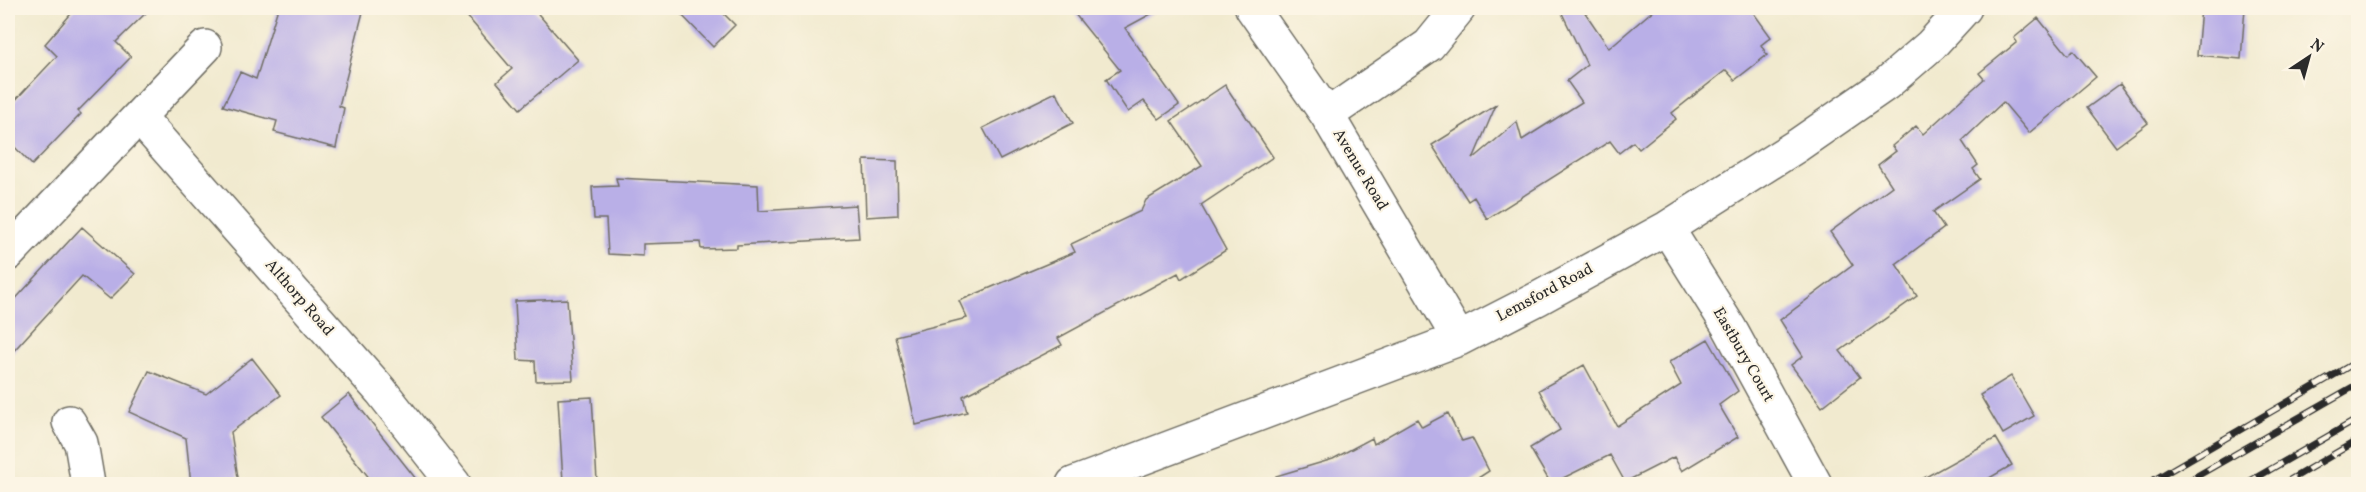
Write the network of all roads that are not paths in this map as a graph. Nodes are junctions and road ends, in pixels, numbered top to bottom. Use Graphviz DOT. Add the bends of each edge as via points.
graph roads {
  1 [pos="1252,8"];
  2 [pos="1459,8"];
  3 [pos="1965,8"];
  4 [pos="205,47"];
  5 [pos="1327,115"];
  6 [pos="139,117"];
  7 [pos="1666,228"];
  8 [pos="8,254"];
  9 [pos="1459,339"];
  10 [pos="69,422"];
  11 [pos="88,484"];
  12 [pos="453,484"];
  13 [pos="1072,484"];
  14 [pos="1815,484"];
  1 -- 5 [label="street, Avenue Road"];
  2 -- 5 [label="street" via="1429,45"];
  3 -- 7 [label="street, Lemsford Road" via="1886,84"];
  4 -- 6 [label="street"];
  5 -- 9 [label="street, Avenue Road"];
  6 -- 8 [label="street"];
  6 -- 12 [label="street, Althorp Road" via="381,391"];
  7 -- 9 [label="street, Lemsford Road"];
  7 -- 14 [label="street, Eastbury Court" via="1729,327"];
  9 -- 13 [label="street, Lemsford Road"];
  10 -- 11 [label="street" via="81,443"];
}
